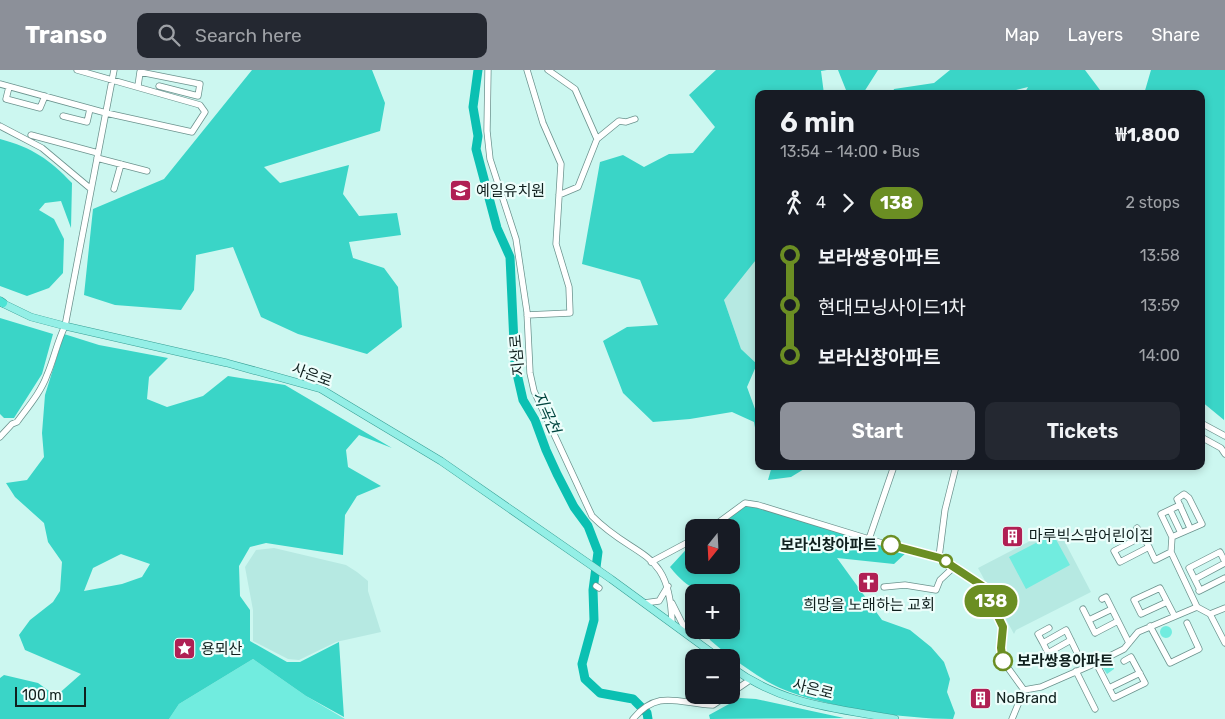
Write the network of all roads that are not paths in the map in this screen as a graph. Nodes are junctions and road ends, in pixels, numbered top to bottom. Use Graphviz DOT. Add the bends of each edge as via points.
graph roads {
  1 [pos="76,70"];
  2 [pos="114,70"];
  3 [pos="488,70"];
  4 [pos="527,70"];
  5 [pos="548,70"];
  6 [pos="112,79"];
  7 [pos="0,84"];
  8 [pos="138,86"];
  9 [pos="159,86"];
  10 [pos="9,87"];
  11 [pos="44,96"];
  12 [pos="90,109"];
  13 [pos="106,113"];
  14 [pos="63,116"];
  15 [pos="636,119"];
  16 [pos="0,126"];
  17 [pos="31,135"];
  18 [pos="597,139"];
  19 [pos="97,156"];
  20 [pos="121,164"];
  21 [pos="147,171"];
  22 [pos="91,189"];
  23 [pos="114,189"];
  24 [pos="559,195"];
  25 [pos="1,302"];
  26 [pos="527,315"];
  27 [pos="65,326"];
  28 [pos="1205,425"];
  29 [pos="0,437"];
  30 [pos="1225,437"];
  31 [pos="1205,439"];
  32 [pos="1221,448"];
  33 [pos="1225,454"];
  34 [pos="893,470"];
  35 [pos="955,470"];
  36 [pos="1180,505"];
  37 [pos="1170,510"];
  38 [pos="723,519"];
  39 [pos="1137,528"];
  40 [pos="1190,528"];
  41 [pos="1181,533"];
  42 [pos="1143,536"];
  43 [pos="1172,537"];
  44 [pos="869,539"];
  45 [pos="685,544"];
  46 [pos="1149,548"];
  47 [pos="1171,552"];
  48 [pos="940,558"];
  49 [pos="651,562"];
  50 [pos="1225,563"];
  51 [pos="955,566"];
  52 [pos="1225,578"];
  53 [pos="1194,579"];
  54 [pos="668,586"];
  55 [pos="884,587"];
  56 [pos="1200,590"];
  57 [pos="1193,595"];
  58 [pos="1102,599"];
  59 [pos="1167,602"];
  60 [pos="644,603"];
  61 [pos="672,603"];
  62 [pos="1198,607"];
  63 [pos="1225,608"];
  64 [pos="1084,609"];
  65 [pos="1112,609"];
  66 [pos="1210,614"];
  67 [pos="1174,615"];
  68 [pos="1089,620"];
  69 [pos="1118,621"];
  70 [pos="1187,623"];
  71 [pos="672,624"];
  72 [pos="1150,626"];
  73 [pos="1049,628"];
  74 [pos="685,629"];
  75 [pos="685,633"];
  76 [pos="693,639"];
  77 [pos="1071,640"];
  78 [pos="1043,643"];
  79 [pos="1129,643"];
  80 [pos="1225,643"];
  81 [pos="707,649"];
  82 [pos="1124,661"];
  83 [pos="1096,663"];
  84 [pos="1084,668"];
  85 [pos="1076,671"];
  86 [pos="740,673"];
  87 [pos="1140,673"];
  88 [pos="750,680"];
  89 [pos="740,687"];
  90 [pos="1109,688"];
  91 [pos="1024,690"];
  92 [pos="685,701"];
  93 [pos="1095,709"];
  94 [pos="633,719"];
  95 [pos="895,719"];
  96 [pos="1012,719"];
  1 -- 6 [label="street"];
  2 -- 6 [label="street"];
  3 -- 26 [label="street, 지삼로" via="490,160 516,239"];
  4 -- 24 [label="street" via="543,123 561,164"];
  5 -- 18 [label="street" via="575,89"];
  6 -- 8 [label="street"];
  6 -- 13 [label="street"];
  7 -- 10 [label="street"];
  8 -- 9 [label="street" via="140,72 200,84 198,96"];
  8 -- 13 [label="street" via="200,105 205,112 192,132"];
  10 -- 11 [label="street"];
  10 -- 11 [label="street" via="6,99 40,108"];
  11 -- 12 [label="street"];
  12 -- 13 [label="street"];
  12 -- 14 [label="street" via="88,122"];
  13 -- 19 [label="street"];
  15 -- 18 [label="street" via="619,121"];
  16 -- 22 [label="street" via="42,148"];
  17 -- 19 [label="street"];
  18 -- 24 [label="street" via="578,187"];
  19 -- 20 [label="street"];
  19 -- 22 [label="street"];
  20 -- 21 [label="street"];
  20 -- 23 [label="street"];
  22 -- 27 [label="street"];
  24 -- 26 [label="street" via="556,244 569,287 570,313"];
  25 -- 27 [label="main road, 사은로" via="31,317"];
  26 -- 49 [label="street, 지삼로" via="528,354 534,391 584,502 607,532 640,550"];
  27 -- 29 [label="street" via="37,394 18,422"];
  27 -- 60 [label="main road, 사은로" via="227,363 321,389 441,461"];
  28 -- 30 [label="street"];
  30 -- 32 [label="street"];
  31 -- 32 [label="street"];
  32 -- 33 [label="street"];
  34 -- 44 [label="street"];
  35 -- 48 [label="street" via="944,510"];
  36 -- 37 [label="street"];
  36 -- 40 [label="street"];
  36 -- 40 [label="street" via="1177,499 1184,494 1202,524"];
  37 -- 41 [label="street"];
  37 -- 43 [label="street" via="1161,514"];
  38 -- 44 [label="street" via="745,503"];
  39 -- 42 [label="street"];
  40 -- 41 [label="street"];
  41 -- 43 [label="street"];
  42 -- 46 [label="street"];
  42 -- 46 [label="street" via="1114,551 1120,562"];
  43 -- 47 [label="street"];
  44 -- 48 [label="street"];
  45 -- 49 [label="street"];
  46 -- 47 [label="street" via="1156,560"];
  47 -- 57 [label="street"];
  48 -- 51 [label="street"];
  49 -- 54 [label="street, 지삼로" via="662,572"];
  50 -- 53 [label="street"];
  50 -- 53 [label="street" via="1220,552 1189,568"];
  51 -- 55 [label="street" via="940,580 936,590 905,585"];
  51 -- 91 [label="street" via="984,587 1003,627 1003,661"];
  52 -- 56 [label="street"];
  53 -- 56 [label="street"];
  54 -- 60 [label="street" via="659,601"];
  54 -- 61 [label="street, 지삼로"];
  56 -- 57 [label="street"];
  57 -- 62 [label="street"];
  58 -- 65 [label="street" via="1106,597"];
  59 -- 59 [label="street" via="1160,588 1134,600 1141,614"];
  59 -- 67 [label="street"];
  60 -- 71 [label="main road"];
  61 -- 71 [label="street, 지삼로"];
  61 -- 74 [label="street"];
  62 -- 66 [label="street"];
  62 -- 67 [label="street"];
  63 -- 66 [label="street"];
  64 -- 68 [label="street"];
  65 -- 68 [label="street"];
  65 -- 69 [label="street"];
  66 -- 80 [label="street"];
  67 -- 72 [label="street"];
  68 -- 69 [label="street" via="1095,633"];
  69 -- 79 [label="street"];
  70 -- 72 [label="street" via="1199,648 1170,663"];
  71 -- 75 [label="main road"];
  72 -- 79 [label="street" via="1138,632"];
  73 -- 78 [label="street" via="1038,634"];
  76 -- 81 [label="main road"];
  77 -- 78 [label="street" via="1048,652"];
  77 -- 78 [label="street" via="1066,630"];
  77 -- 84 [label="street"];
  79 -- 83 [label="street" via="1124,649"];
  82 -- 87 [label="street" via="1131,657"];
  83 -- 84 [label="street"];
  83 -- 90 [label="street"];
  84 -- 85 [label="street"];
  85 -- 91 [label="street" via="1041,687"];
  85 -- 93 [label="street"];
  86 -- 88 [label="main road, 사은로"];
  87 -- 90 [label="street"];
  87 -- 90 [label="street" via="1145,683 1114,698"];
  88 -- 89 [label="street"];
  88 -- 95 [label="main road, 사은로" via="788,698"];
  91 -- 96 [label="street"];
  92 -- 94 [label="street" via="667,698 646,706"];
}
